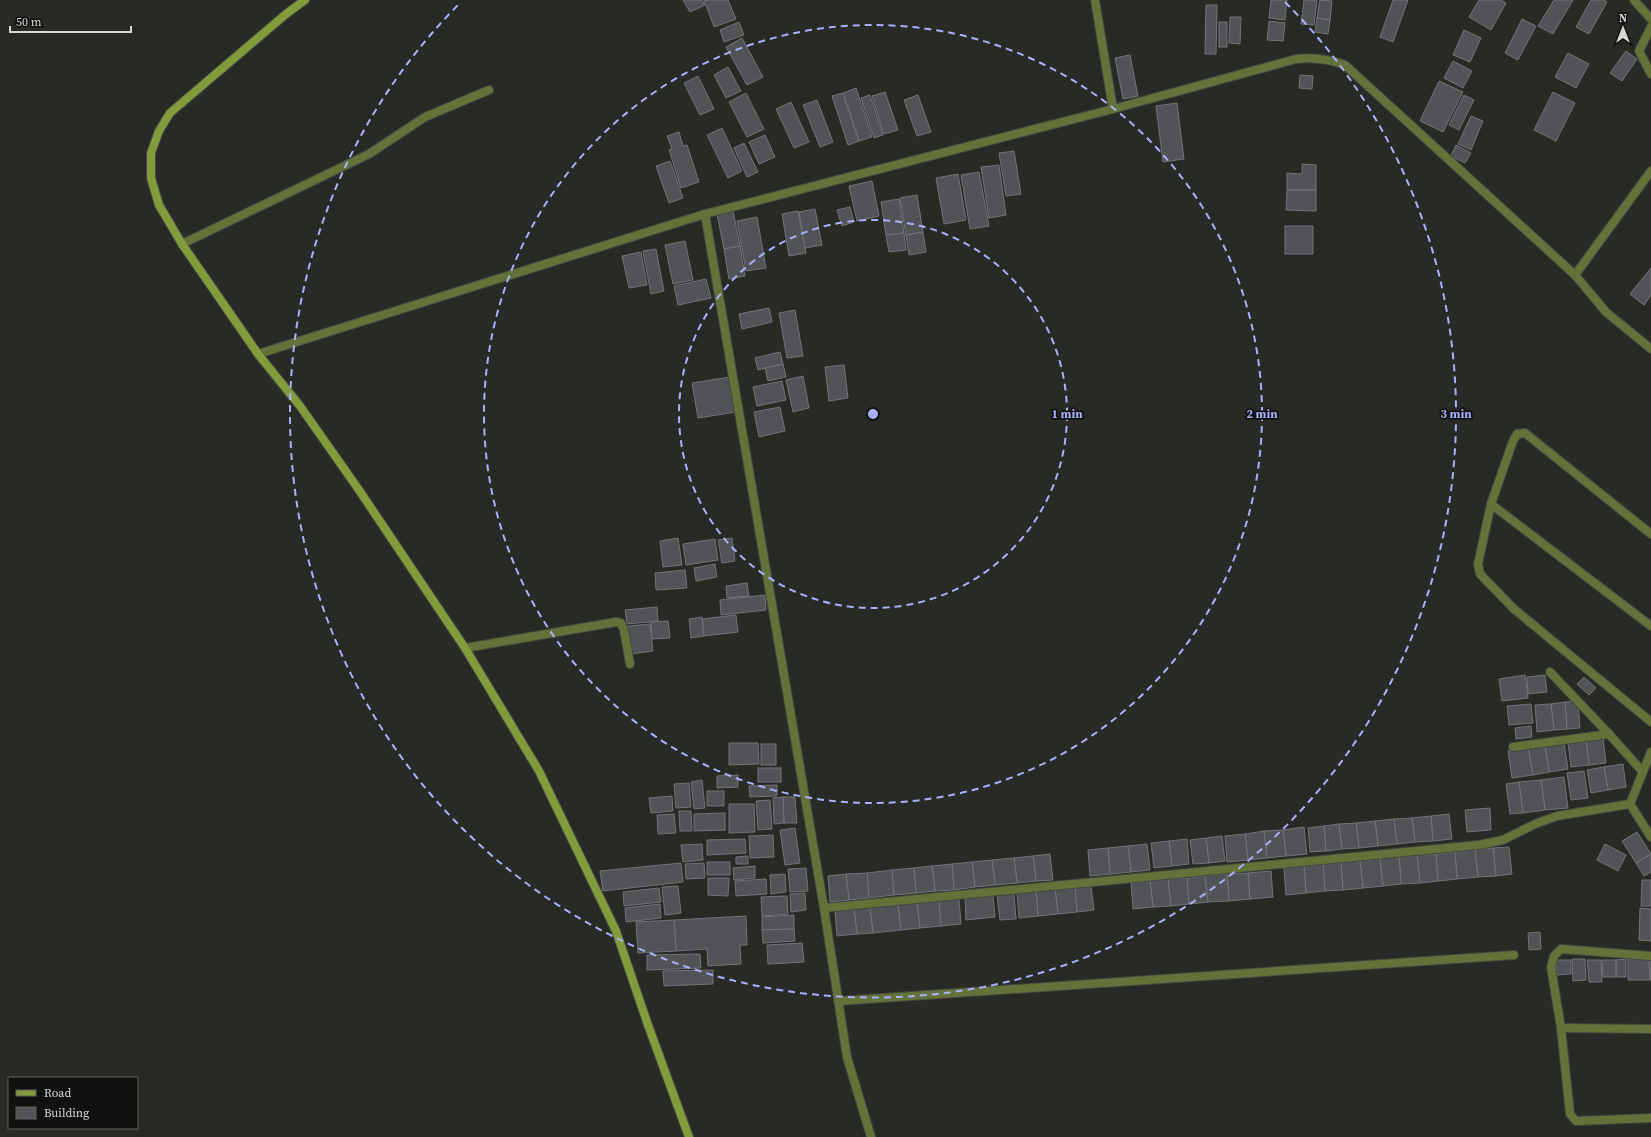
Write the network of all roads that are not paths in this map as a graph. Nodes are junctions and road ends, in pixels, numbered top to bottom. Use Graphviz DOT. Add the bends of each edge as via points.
graph roads {
  1 [pos="1095,0"];
  2 [pos="1634,0"];
  3 [pos="303,1"];
  4 [pos="1651,20"];
  5 [pos="1651,27"];
  6 [pos="1651,74"];
  7 [pos="489,90"];
  8 [pos="1113,109"];
  9 [pos="1651,171"];
  10 [pos="705,214"];
  11 [pos="182,244"];
  12 [pos="1575,275"];
  13 [pos="1651,349"];
  14 [pos="258,354"];
  15 [pos="1491,504"];
  16 [pos="1651,534"];
  17 [pos="1651,626"];
  18 [pos="465,648"];
  19 [pos="630,664"];
  20 [pos="1550,672"];
  21 [pos="1651,722"];
  22 [pos="1610,734"];
  23 [pos="1513,747"];
  24 [pos="1651,752"];
  25 [pos="1642,771"];
  26 [pos="1630,804"];
  27 [pos="1651,836"];
  28 [pos="824,908"];
  29 [pos="1514,955"];
  30 [pos="1651,956"];
  31 [pos="838,1001"];
  32 [pos="1562,1028"];
  33 [pos="1651,1029"];
  34 [pos="1651,1118"];
  35 [pos="689,1137"];
  36 [pos="871,1137"];
  1 -- 8 [label="street"];
  2 -- 4 [label="street"];
  3 -- 11 [label="main road" via="170,113 159,131 151,153 151,178 159,205"];
  5 -- 6 [label="street" via="1639,51"];
  7 -- 11 [label="street" via="425,117 369,154"];
  8 -- 10 [label="street"];
  8 -- 12 [label="street" via="1296,59 1329,59 1344,65"];
  9 -- 12 [label="street"];
  10 -- 14 [label="street"];
  10 -- 28 [label="street"];
  11 -- 14 [label="main road"];
  12 -- 13 [label="street" via="1606,312"];
  14 -- 18 [label="main road" via="300,406"];
  15 -- 16 [label="street" via="1513,441 1517,434 1525,433"];
  15 -- 17 [label="street"];
  15 -- 21 [label="street" via="1478,564 1480,574 1514,609"];
  18 -- 19 [label="street" via="616,622 621,623 624,630"];
  18 -- 35 [label="main road" via="539,771 616,931"];
  20 -- 22 [label="street"];
  22 -- 23 [label="street"];
  22 -- 25 [label="street"];
  24 -- 25 [label="street"];
  25 -- 26 [label="street"];
  26 -- 27 [label="street"];
  26 -- 28 [label="street" via="1557,816 1503,840 1478,846"];
  28 -- 31 [label="street"];
  29 -- 31 [label="street"];
  30 -- 32 [label="street" via="1561,949 1554,956 1551,967"];
  31 -- 36 [label="street" via="847,1057"];
  32 -- 33 [label="street"];
  32 -- 34 [label="street" via="1570,1114 1573,1119"];
}
